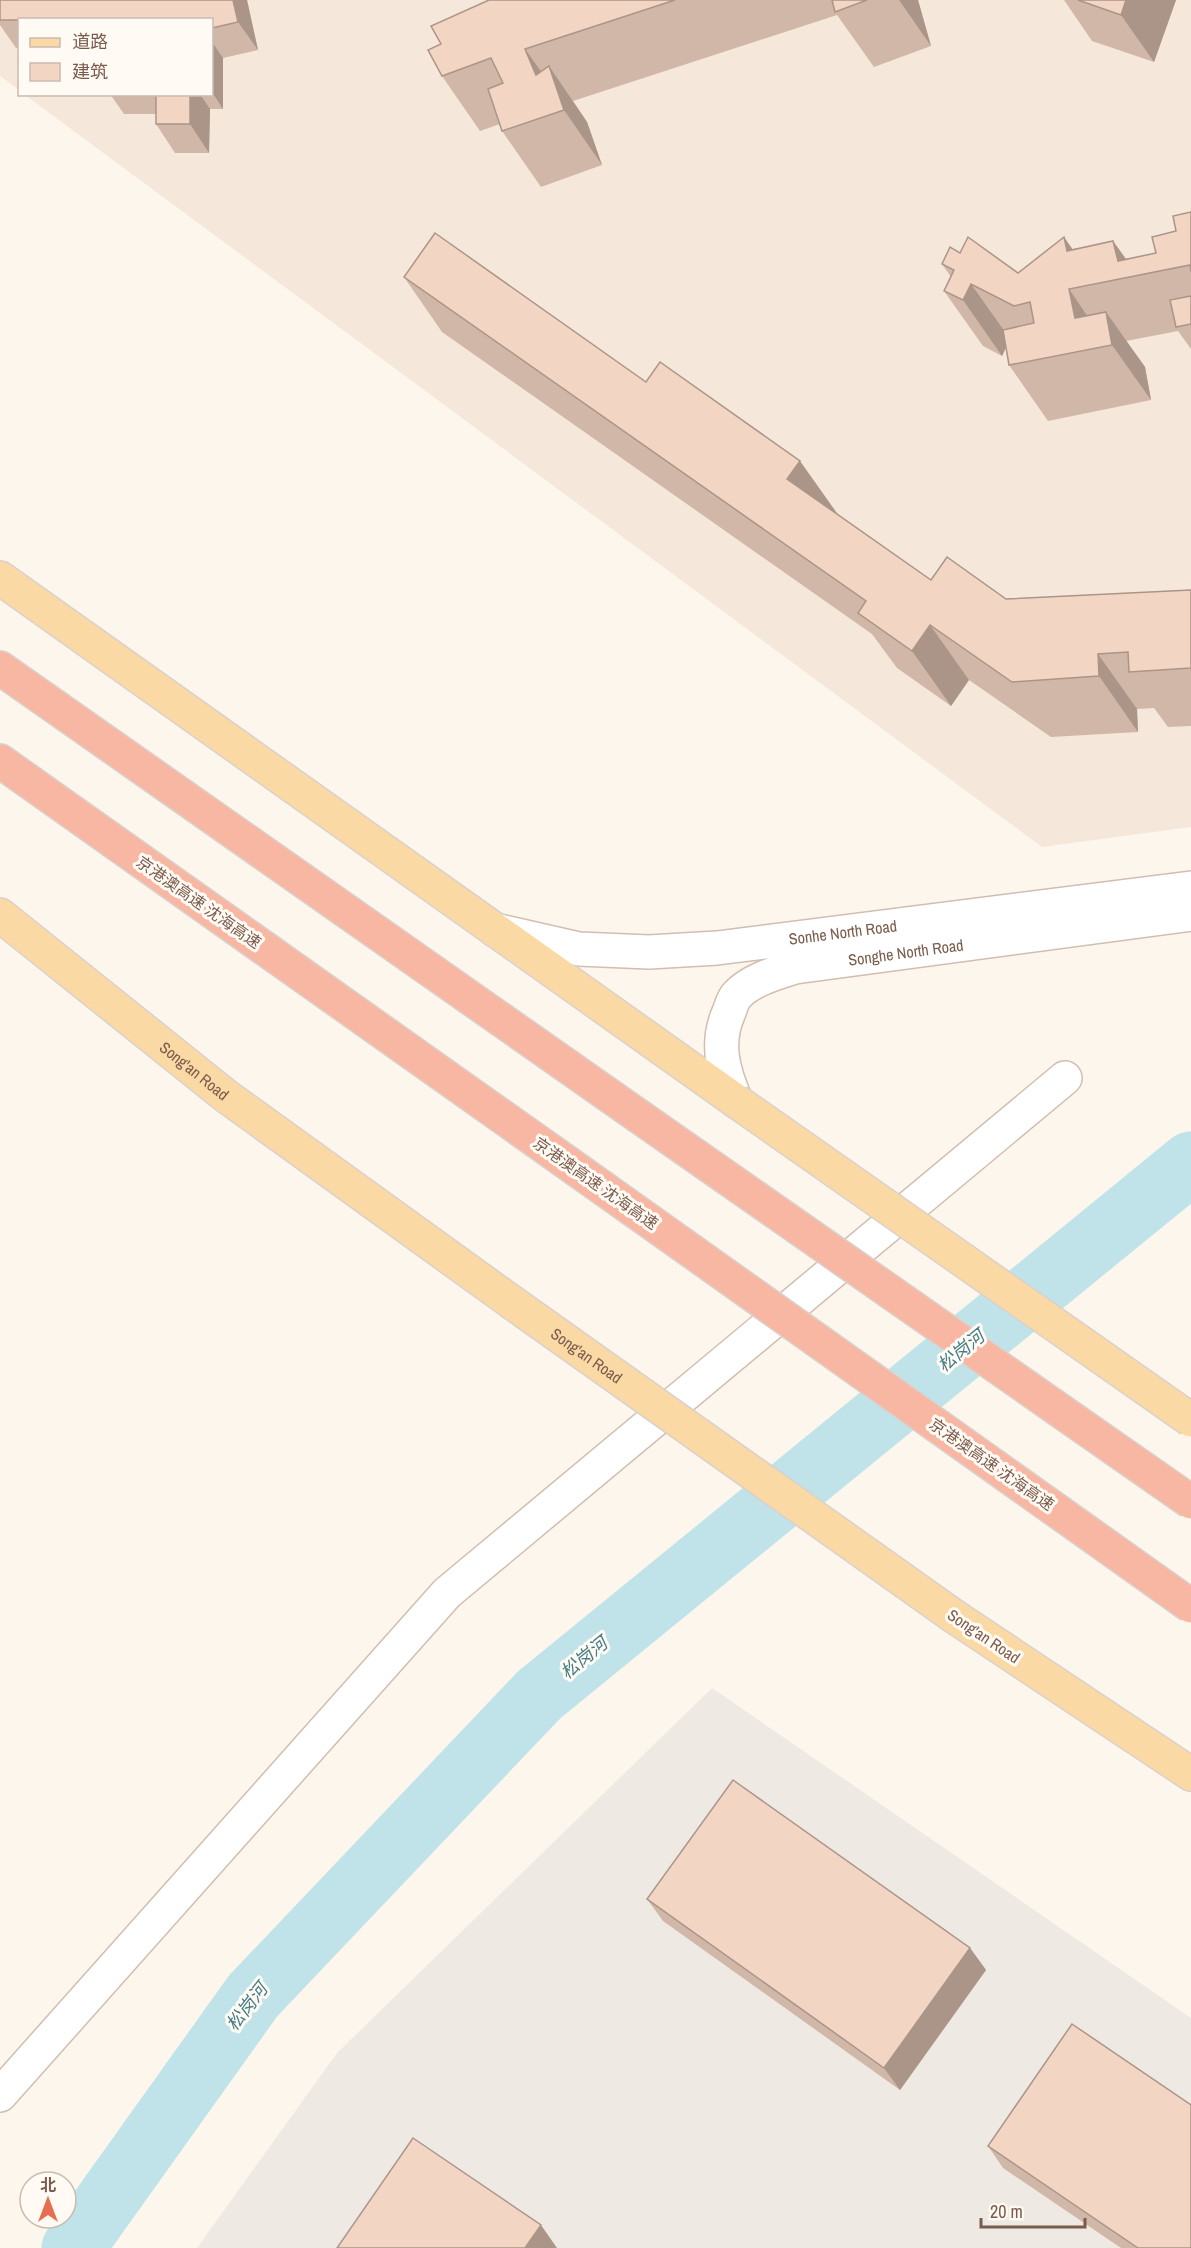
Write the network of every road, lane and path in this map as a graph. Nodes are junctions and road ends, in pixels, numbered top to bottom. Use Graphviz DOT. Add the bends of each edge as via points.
graph roads {
  1 [pos="0,578"];
  2 [pos="0,668"];
  3 [pos="0,760"];
  4 [pos="1191,888"];
  5 [pos="1191,914"];
  6 [pos="0,915"];
  7 [pos="495,930"];
  8 [pos="1065,1078"];
  9 [pos="736,1101"];
  10 [pos="1191,1420"];
  11 [pos="1191,1502"];
  12 [pos="1191,1606"];
  13 [pos="1191,1774"];
  14 [pos="0,2095"];
  1 -- 7 [label="main road"];
  2 -- 11 [label="highway, bridge"];
  3 -- 12 [label="highway, 京港澳高速 沈海高速, bridge"];
  4 -- 7 [label="street, Sonhe North Road" via="706,949 579,949"];
  5 -- 9 [label="street, Songhe North Road" via="795,967 768,976 737,996 724,1024 721,1050 725,1075"];
  6 -- 13 [label="main road, Song'an Road, bridge" via="226,1096 510,1301 955,1617"];
  7 -- 9 [label="main road"];
  8 -- 14 [label="street" via="447,1593"];
  9 -- 10 [label="main road, bridge"];
}
